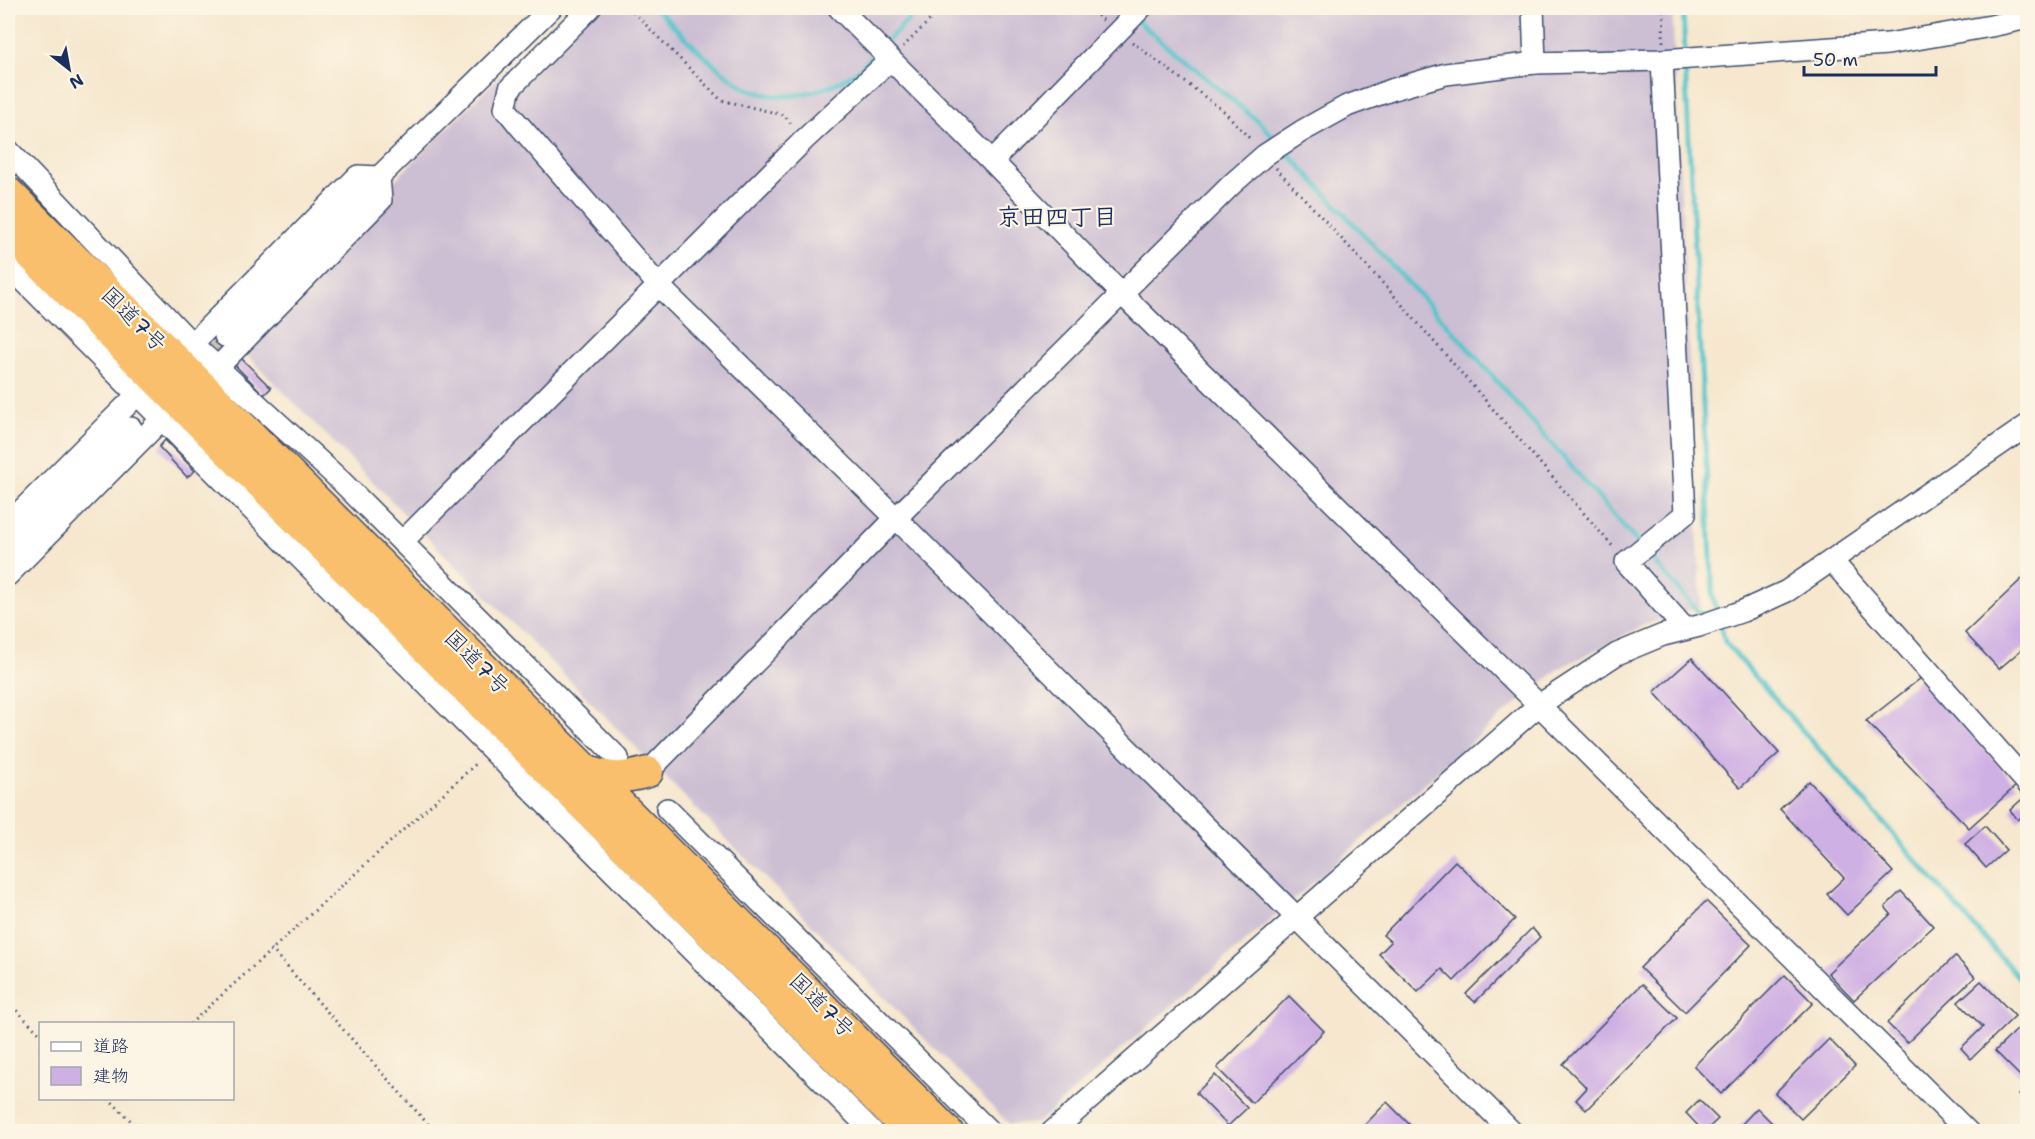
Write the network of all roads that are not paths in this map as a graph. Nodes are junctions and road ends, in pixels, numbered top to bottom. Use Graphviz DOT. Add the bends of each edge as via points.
graph roads {
  1 [pos="551,8"];
  2 [pos="590,8"];
  3 [pos="839,8"];
  4 [pos="1141,8"];
  5 [pos="1533,8"];
  6 [pos="2028,18"];
  7 [pos="1678,59"];
  8 [pos="891,60"];
  9 [pos="1535,63"];
  10 [pos="8,150"];
  11 [pos="992,161"];
  12 [pos="379,177"];
  13 [pos="8,192"];
  14 [pos="8,232"];
  15 [pos="8,266"];
  16 [pos="659,286"];
  17 [pos="1121,293"];
  18 [pos="225,336"];
  19 [pos="192,344"];
  20 [pos="217,368"];
  21 [pos="137,395"];
  22 [pos="161,420"];
  23 [pos="2028,424"];
  24 [pos="131,428"];
  25 [pos="896,518"];
  26 [pos="8,524"];
  27 [pos="402,542"];
  28 [pos="8,550"];
  29 [pos="1832,561"];
  30 [pos="8,575"];
  31 [pos="1692,627"];
  32 [pos="1539,705"];
  33 [pos="618,758"];
  34 [pos="587,771"];
  35 [pos="648,772"];
  36 [pos="2028,784"];
  37 [pos="657,819"];
  38 [pos="1298,918"];
  39 [pos="873,1131"];
  40 [pos="910,1131"];
  41 [pos="948,1131"];
  42 [pos="990,1131"];
  43 [pos="1052,1131"];
  44 [pos="1512,1131"];
  45 [pos="1968,1131"];
  1 -- 12 [label="street"];
  2 -- 16 [label="street" via="510,88 505,108"];
  3 -- 8 [label="street"];
  4 -- 11 [label="street"];
  5 -- 9 [label="street"];
  6 -- 7 [label="street" via="1888,44"];
  7 -- 9 [label="street"];
  7 -- 31 [label="street" via="1685,514 1626,562"];
  8 -- 11 [label="street"];
  8 -- 16 [label="street" via="805,139"];
  9 -- 17 [label="street" via="1446,74 1347,106 1264,155"];
  10 -- 19 [label="street"];
  11 -- 17 [label="street"];
  12 -- 18 [label="street"];
  12 -- 19 [label="street" via="358,176"];
  12 -- 20 [label="street" via="381,200"];
  13 -- 34 [label="highway, 国道7号"];
  14 -- 40 [label="highway, 国道7号"];
  15 -- 21 [label="street"];
  16 -- 25 [label="street"];
  16 -- 27 [label="street"];
  17 -- 25 [label="street"];
  17 -- 32 [label="street"];
  19 -- 20 [label="street"];
  20 -- 27 [label="street"];
  21 -- 22 [label="street"];
  21 -- 26 [label="street"];
  22 -- 30 [label="street"];
  22 -- 39 [label="street"];
  23 -- 29 [label="street"];
  24 -- 28 [label="street"];
  25 -- 35 [label="street"];
  25 -- 38 [label="street"];
  27 -- 33 [label="street"];
  29 -- 31 [label="street" via="1787,591 1743,611"];
  29 -- 36 [label="street"];
  31 -- 32 [label="street" via="1617,654"];
  32 -- 38 [label="street"];
  32 -- 45 [label="street"];
  34 -- 35 [label="highway" via="608,778"];
  34 -- 37 [label="highway, 国道7号"];
  35 -- 37 [label="highway" via="637,792 638,808"];
  37 -- 41 [label="highway, 国道7号"];
  37 -- 42 [label="street"];
  38 -- 43 [label="street"];
  38 -- 44 [label="street"];
}
